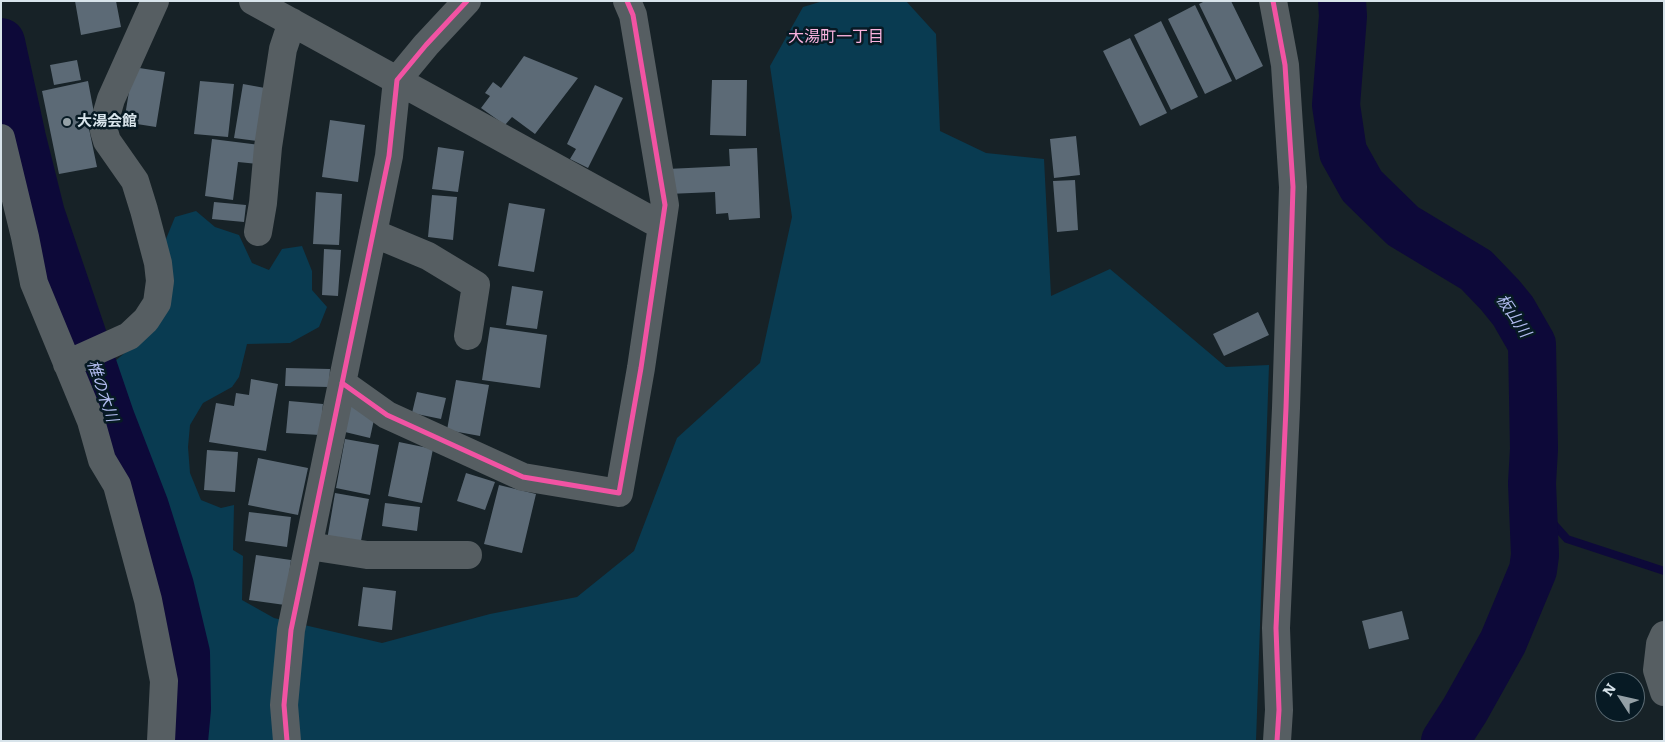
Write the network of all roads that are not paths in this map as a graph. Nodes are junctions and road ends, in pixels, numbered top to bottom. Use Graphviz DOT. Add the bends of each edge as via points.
graph roads {
  1 [pos="155,1"];
  2 [pos="253,1"];
  3 [pos="468,1"];
  4 [pos="626,1"];
  5 [pos="1274,1"];
  6 [pos="292,22"];
  7 [pos="397,80"];
  8 [pos="1,138"];
  9 [pos="662,226"];
  10 [pos="258,232"];
  11 [pos="373,233"];
  12 [pos="468,336"];
  13 [pos="67,364"];
  14 [pos="342,383"];
  15 [pos="309,546"];
  16 [pos="468,554"];
  17 [pos="1664,635"];
  18 [pos="1664,692"];
  19 [pos="161,741"];
  20 [pos="287,741"];
  21 [pos="1277,741"];
  1 -- 13 [label="street" via="118,80 104,131 107,141 135,181 142,203 158,263 160,281 156,303 146,320 129,336"];
  2 -- 6 [label="street"];
  3 -- 7 [label="street"];
  4 -- 9 [label="street" via="633,15 666,206"];
  5 -- 21 [label="street" via="1285,65 1293,187 1276,628"];
  6 -- 7 [label="street"];
  6 -- 10 [label="street" via="282,49"];
  7 -- 9 [label="street"];
  7 -- 11 [label="street" via="389,156"];
  8 -- 13 [label="street" via="34,283"];
  9 -- 14 [label="street" via="619,493 523,478 387,415"];
  11 -- 12 [label="street" via="428,256 476,285"];
  11 -- 14 [label="street"];
  13 -- 19 [label="street" via="91,422 102,460 117,485 148,600 164,681"];
  14 -- 15 [label="street"];
  15 -- 16 [label="street" via="367,555"];
  15 -- 20 [label="street" via="291,630 284,705"];
  17 -- 18 [label="street" via="1657,670"];
}
